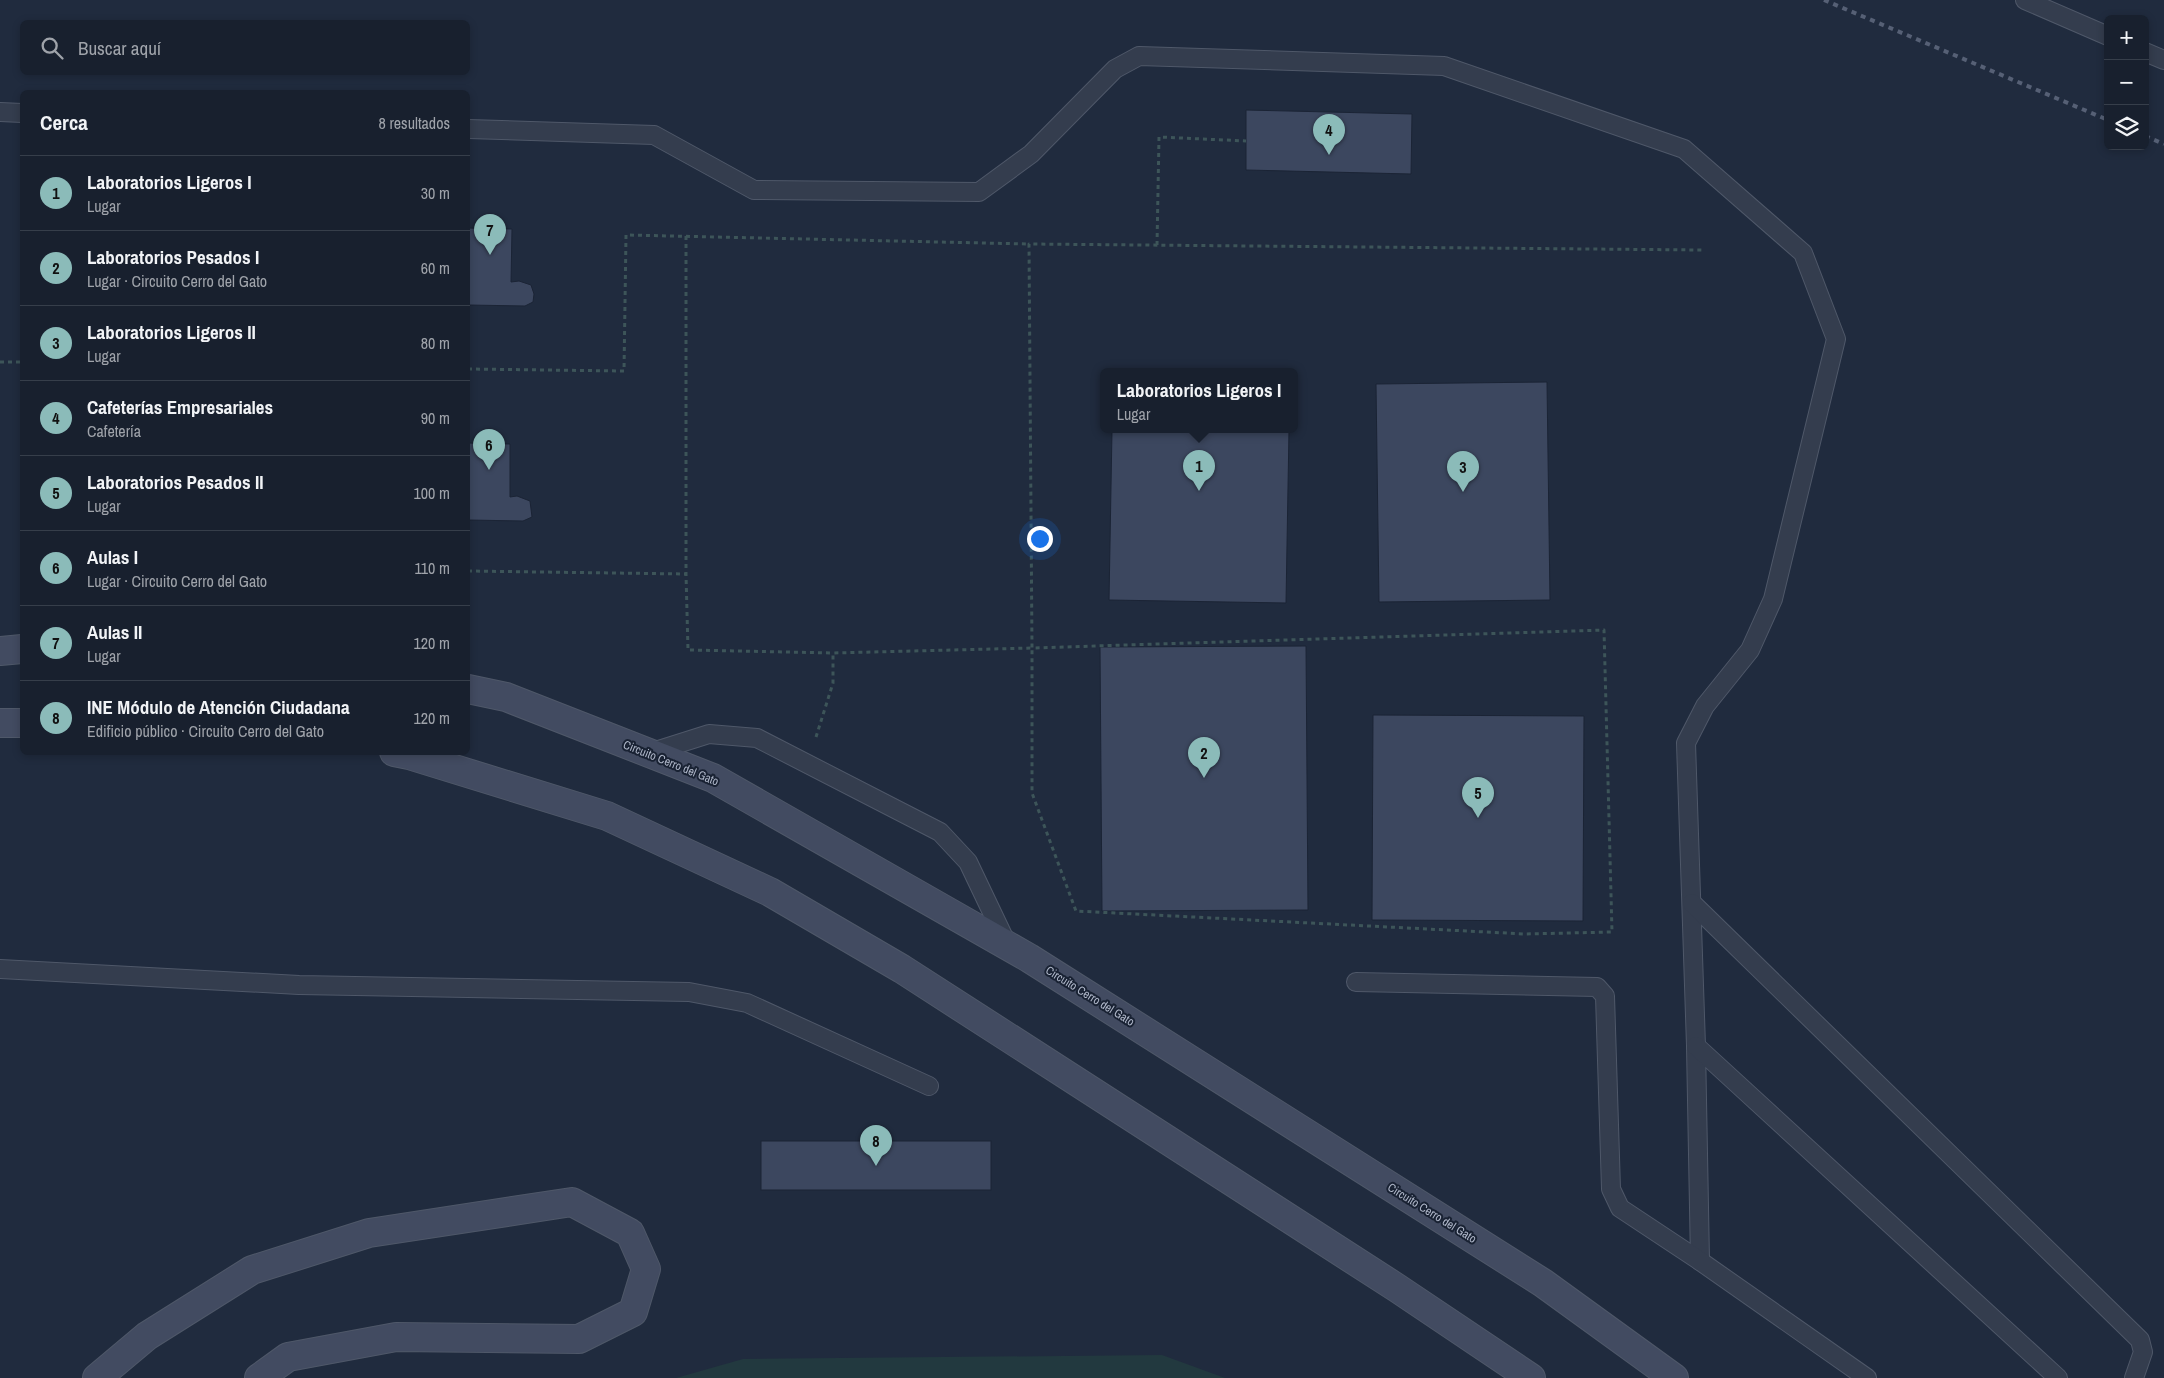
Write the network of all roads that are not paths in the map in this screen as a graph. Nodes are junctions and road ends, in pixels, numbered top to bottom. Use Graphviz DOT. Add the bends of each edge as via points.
graph roads {
  1 [pos="2025,0"];
  2 [pos="2104,34"];
  3 [pos="2149,54"];
  4 [pos="2164,60"];
  5 [pos="0,112"];
  6 [pos="20,112"];
  7 [pos="470,129"];
  8 [pos="20,649"];
  9 [pos="0,650"];
  10 [pos="470,689"];
  11 [pos="0,723"];
  12 [pos="20,723"];
  13 [pos="649,754"];
  14 [pos="409,755"];
  15 [pos="1692,903"];
  16 [pos="1008,946"];
  17 [pos="0,969"];
  18 [pos="1356,982"];
  19 [pos="1696,1046"];
  20 [pos="929,1086"];
  21 [pos="1700,1261"];
  22 [pos="97,1378"];
  23 [pos="259,1378"];
  24 [pos="1531,1378"];
  25 [pos="1674,1378"];
  26 [pos="1867,1378"];
  27 [pos="2058,1378"];
  28 [pos="2134,1378"];
  1 -- 2 [label="lane"];
  3 -- 4 [label="lane"];
  5 -- 6 [label="lane"];
  7 -- 15 [label="lane" via="654,135 754,190 979,192 1031,154 1115,69 1139,56 1444,66 1684,149 1803,252 1836,339 1773,599 1750,650 1705,706 1686,743"];
  8 -- 9 [label="street"];
  10 -- 13 [label="street, Circuito Cerro del Gato" via="506,697"];
  11 -- 12 [label="street"];
  13 -- 16 [label="street, Circuito Cerro del Gato" via="712,778"];
  13 -- 16 [label="lane" via="709,734 757,738 940,832 968,862"];
  14 -- 24 [label="street" via="607,816 770,892 919,979 1398,1288"];
  15 -- 19 [label="lane"];
  15 -- 28 [label="lane" via="2140,1340 2143,1352"];
  16 -- 25 [label="street, Circuito Cerro del Gato" via="1543,1283"];
  17 -- 20 [label="lane" via="298,985 689,992 747,1003"];
  18 -- 21 [label="lane" via="1598,986 1605,996 1612,1190 1620,1208"];
  19 -- 21 [label="lane"];
  19 -- 27 [label="lane"];
  21 -- 26 [label="lane"];
  22 -- 23 [label="street" via="148,1336 252,1270 369,1233 572,1202 630,1233 646,1269 634,1312 579,1339 396,1337 288,1357"];
}
